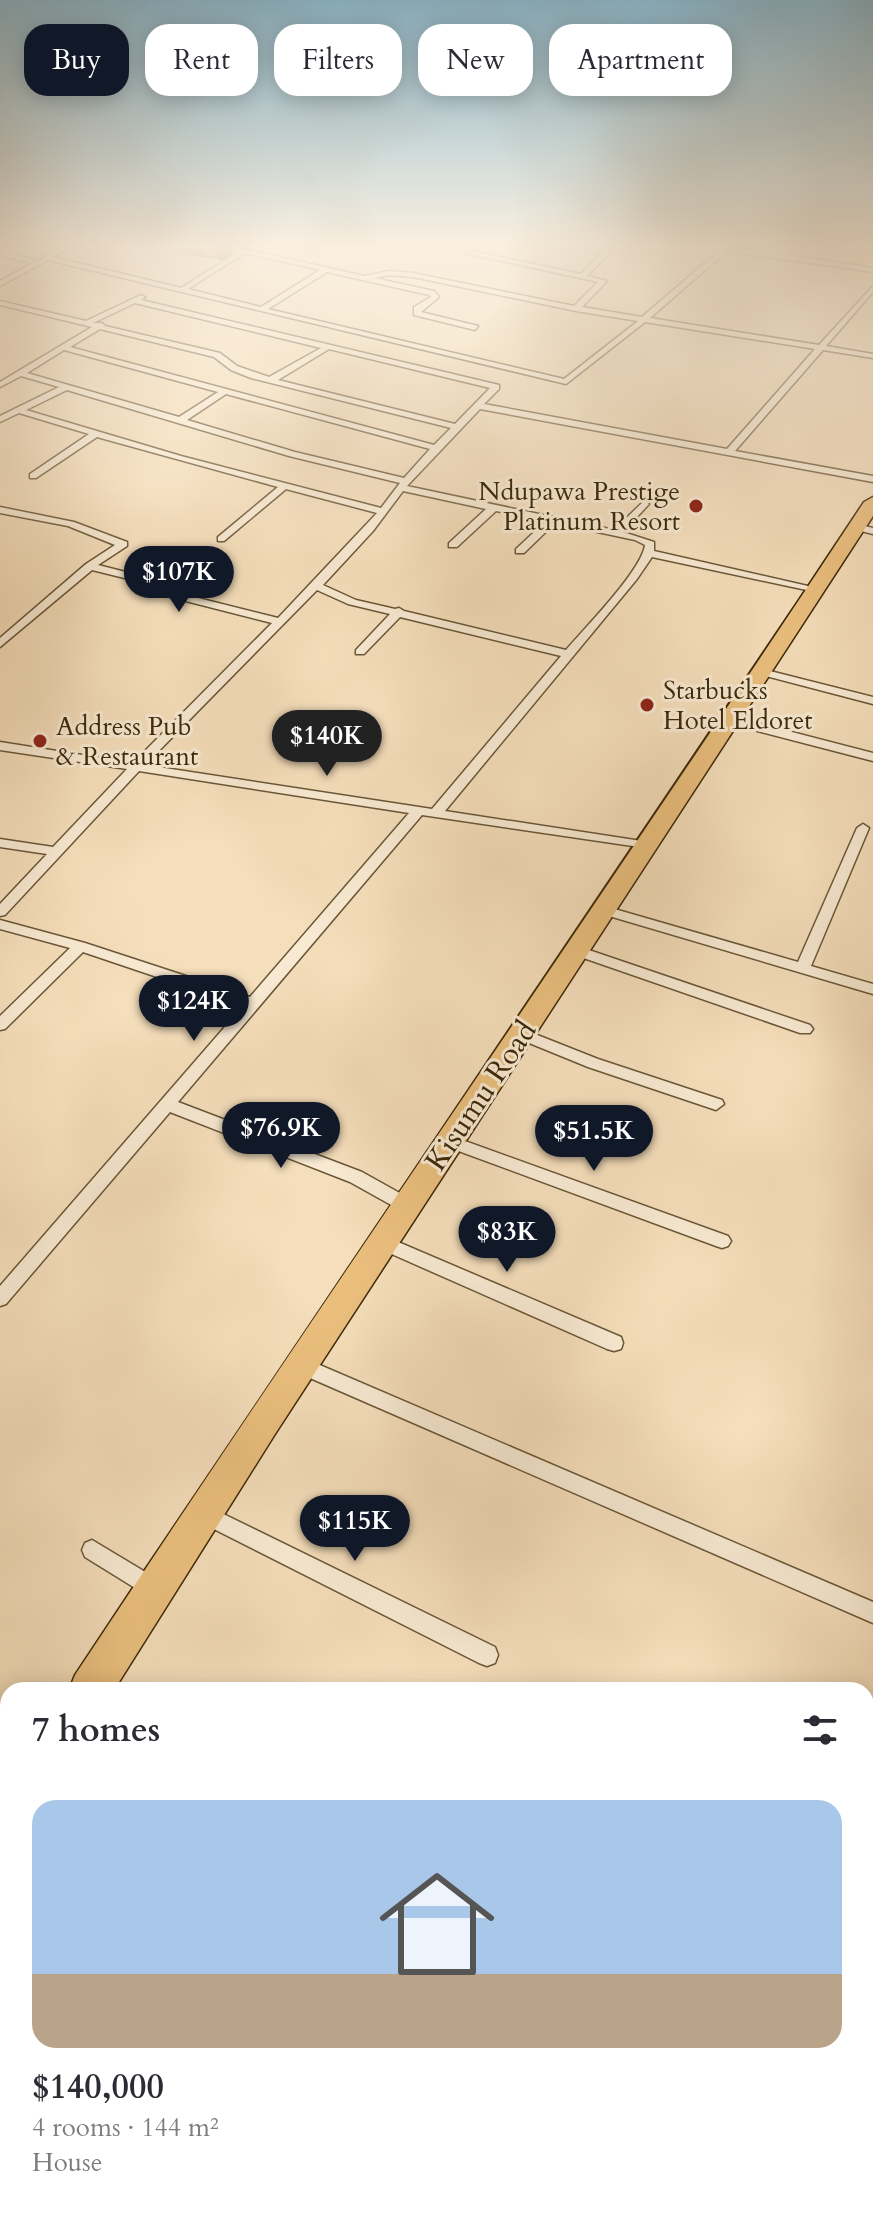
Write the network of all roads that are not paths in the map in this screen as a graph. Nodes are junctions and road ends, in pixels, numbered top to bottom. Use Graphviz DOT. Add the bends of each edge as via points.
graph roads {
  1 [pos="61,350"];
  2 [pos="70,350"];
  3 [pos="196,350"];
  4 [pos="324,350"];
  5 [pos="339,350"];
  6 [pos="433,350"];
  7 [pos="606,350"];
  8 [pos="816,350"];
  9 [pos="833,350"];
  10 [pos="873,356"];
  11 [pos="20,373"];
  12 [pos="271,380"];
  13 [pos="0,385"];
  14 [pos="64,388"];
  15 [pos="225,391"];
  16 [pos="479,406"];
  17 [pos="17,410"];
  18 [pos="0,419"];
  19 [pos="179,421"];
  20 [pos="455,427"];
  21 [pos="95,434"];
  22 [pos="435,448"];
  23 [pos="729,452"];
  24 [pos="33,476"];
  25 [pos="873,479"];
  26 [pos="403,484"];
  27 [pos="283,487"];
  28 [pos="873,502"];
  29 [pos="644,504"];
  30 [pos="493,508"];
  31 [pos="0,510"];
  32 [pos="382,511"];
  33 [pos="552,521"];
  34 [pos="865,529"];
  35 [pos="616,534"];
  36 [pos="221,539"];
  37 [pos="453,545"];
  38 [pos="520,551"];
  39 [pos="649,553"];
  40 [pos="90,566"];
  41 [pos="316,586"];
  42 [pos="816,589"];
  43 [pos="399,611"];
  44 [pos="281,622"];
  45 [pos="0,644"];
  46 [pos="360,652"];
  47 [pos="568,654"];
  48 [pos="762,672"];
  49 [pos="873,701"];
  50 [pos="730,720"];
  51 [pos="0,746"];
  52 [pos="873,757"];
  53 [pos="138,768"];
  54 [pos="418,811"];
  55 [pos="435,814"];
  56 [pos="863,828"];
  57 [pos="0,843"];
  58 [pos="648,846"];
  59 [pos="58,852"];
  60 [pos="604,910"];
  61 [pos="0,912"];
  62 [pos="0,924"];
  63 [pos="80,946"];
  64 [pos="577,951"];
  65 [pos="803,968"];
  66 [pos="873,989"];
  67 [pos="254,1004"];
  68 [pos="0,1025"];
  69 [pos="805,1029"];
  70 [pos="522,1034"];
  71 [pos="716,1104"];
  72 [pos="168,1105"];
  73 [pos="451,1142"];
  74 [pos="408,1206"];
  75 [pos="722,1241"];
  76 [pos="384,1243"];
  77 [pos="0,1299"];
  78 [pos="614,1343"];
  79 [pos="301,1365"];
  80 [pos="203,1513"];
  81 [pos="92,1550"];
  82 [pos="155,1589"];
  83 [pos="873,1613"];
  84 [pos="487,1655"];
  85 [pos="95,1682"];
  1 -- 11 [label="street"];
  2 -- 15 [label="street"];
  3 -- 12 [label="street"];
  4 -- 12 [label="street"];
  5 -- 16 [label="street" via="496,386"];
  6 -- 7 [label="street" via="566,382"];
  8 -- 23 [label="street"];
  9 -- 10 [label="street"];
  11 -- 13 [label="street"];
  11 -- 14 [label="street"];
  12 -- 20 [label="street"];
  14 -- 17 [label="street"];
  14 -- 19 [label="street"];
  15 -- 19 [label="street"];
  15 -- 22 [label="street"];
  16 -- 20 [label="street"];
  16 -- 23 [label="street"];
  17 -- 18 [label="street"];
  17 -- 21 [label="street"];
  19 -- 26 [label="street"];
  20 -- 22 [label="street"];
  21 -- 24 [label="street"];
  21 -- 27 [label="street"];
  22 -- 26 [label="street"];
  23 -- 25 [label="street"];
  26 -- 30 [label="street"];
  26 -- 32 [label="street"];
  27 -- 32 [label="street"];
  27 -- 36 [label="street"];
  28 -- 34 [label="highway, Kisumu Road"];
  29 -- 35 [label="street"];
  30 -- 33 [label="street"];
  30 -- 37 [label="street"];
  31 -- 40 [label="street" via="71,524 123,544"];
  32 -- 41 [label="street"];
  33 -- 35 [label="street"];
  33 -- 38 [label="street"];
  34 -- 42 [label="highway, Kisumu Road"];
  35 -- 39 [label="street" via="647,542"];
  39 -- 42 [label="street"];
  39 -- 47 [label="street"];
  40 -- 44 [label="street" via="157,583 174,595"];
  40 -- 45 [label="street"];
  41 -- 43 [label="street" via="352,602"];
  41 -- 44 [label="street"];
  42 -- 48 [label="highway, Kisumu Road"];
  43 -- 46 [label="street"];
  43 -- 47 [label="street"];
  44 -- 53 [label="street"];
  47 -- 55 [label="street"];
  48 -- 49 [label="street"];
  48 -- 50 [label="highway, Kisumu Road"];
  50 -- 52 [label="street"];
  50 -- 58 [label="highway, Kisumu Road"];
  51 -- 53 [label="street"];
  53 -- 54 [label="street"];
  53 -- 59 [label="street"];
  54 -- 55 [label="street"];
  54 -- 67 [label="street"];
  55 -- 58 [label="street"];
  56 -- 65 [label="street"];
  57 -- 59 [label="street"];
  58 -- 60 [label="highway, Kisumu Road"];
  59 -- 61 [label="street"];
  60 -- 64 [label="highway, Kisumu Road"];
  60 -- 65 [label="street"];
  62 -- 63 [label="street"];
  63 -- 67 [label="street"];
  63 -- 68 [label="street"];
  64 -- 69 [label="street"];
  64 -- 70 [label="highway, Kisumu Road"];
  65 -- 66 [label="street"];
  67 -- 72 [label="street"];
  70 -- 71 [label="street"];
  70 -- 73 [label="highway, Kisumu Road"];
  72 -- 74 [label="street" via="356,1177"];
  72 -- 77 [label="street"];
  73 -- 74 [label="highway, Kisumu Road"];
  73 -- 75 [label="street"];
  74 -- 76 [label="highway, Kisumu Road"];
  76 -- 78 [label="street"];
  76 -- 79 [label="highway, Kisumu Road"];
  79 -- 80 [label="highway, Kisumu Road"];
  79 -- 83 [label="street"];
  80 -- 82 [label="highway, Kisumu Road"];
  80 -- 84 [label="street"];
  81 -- 82 [label="street"];
  82 -- 85 [label="highway, Kisumu Road"];
}
